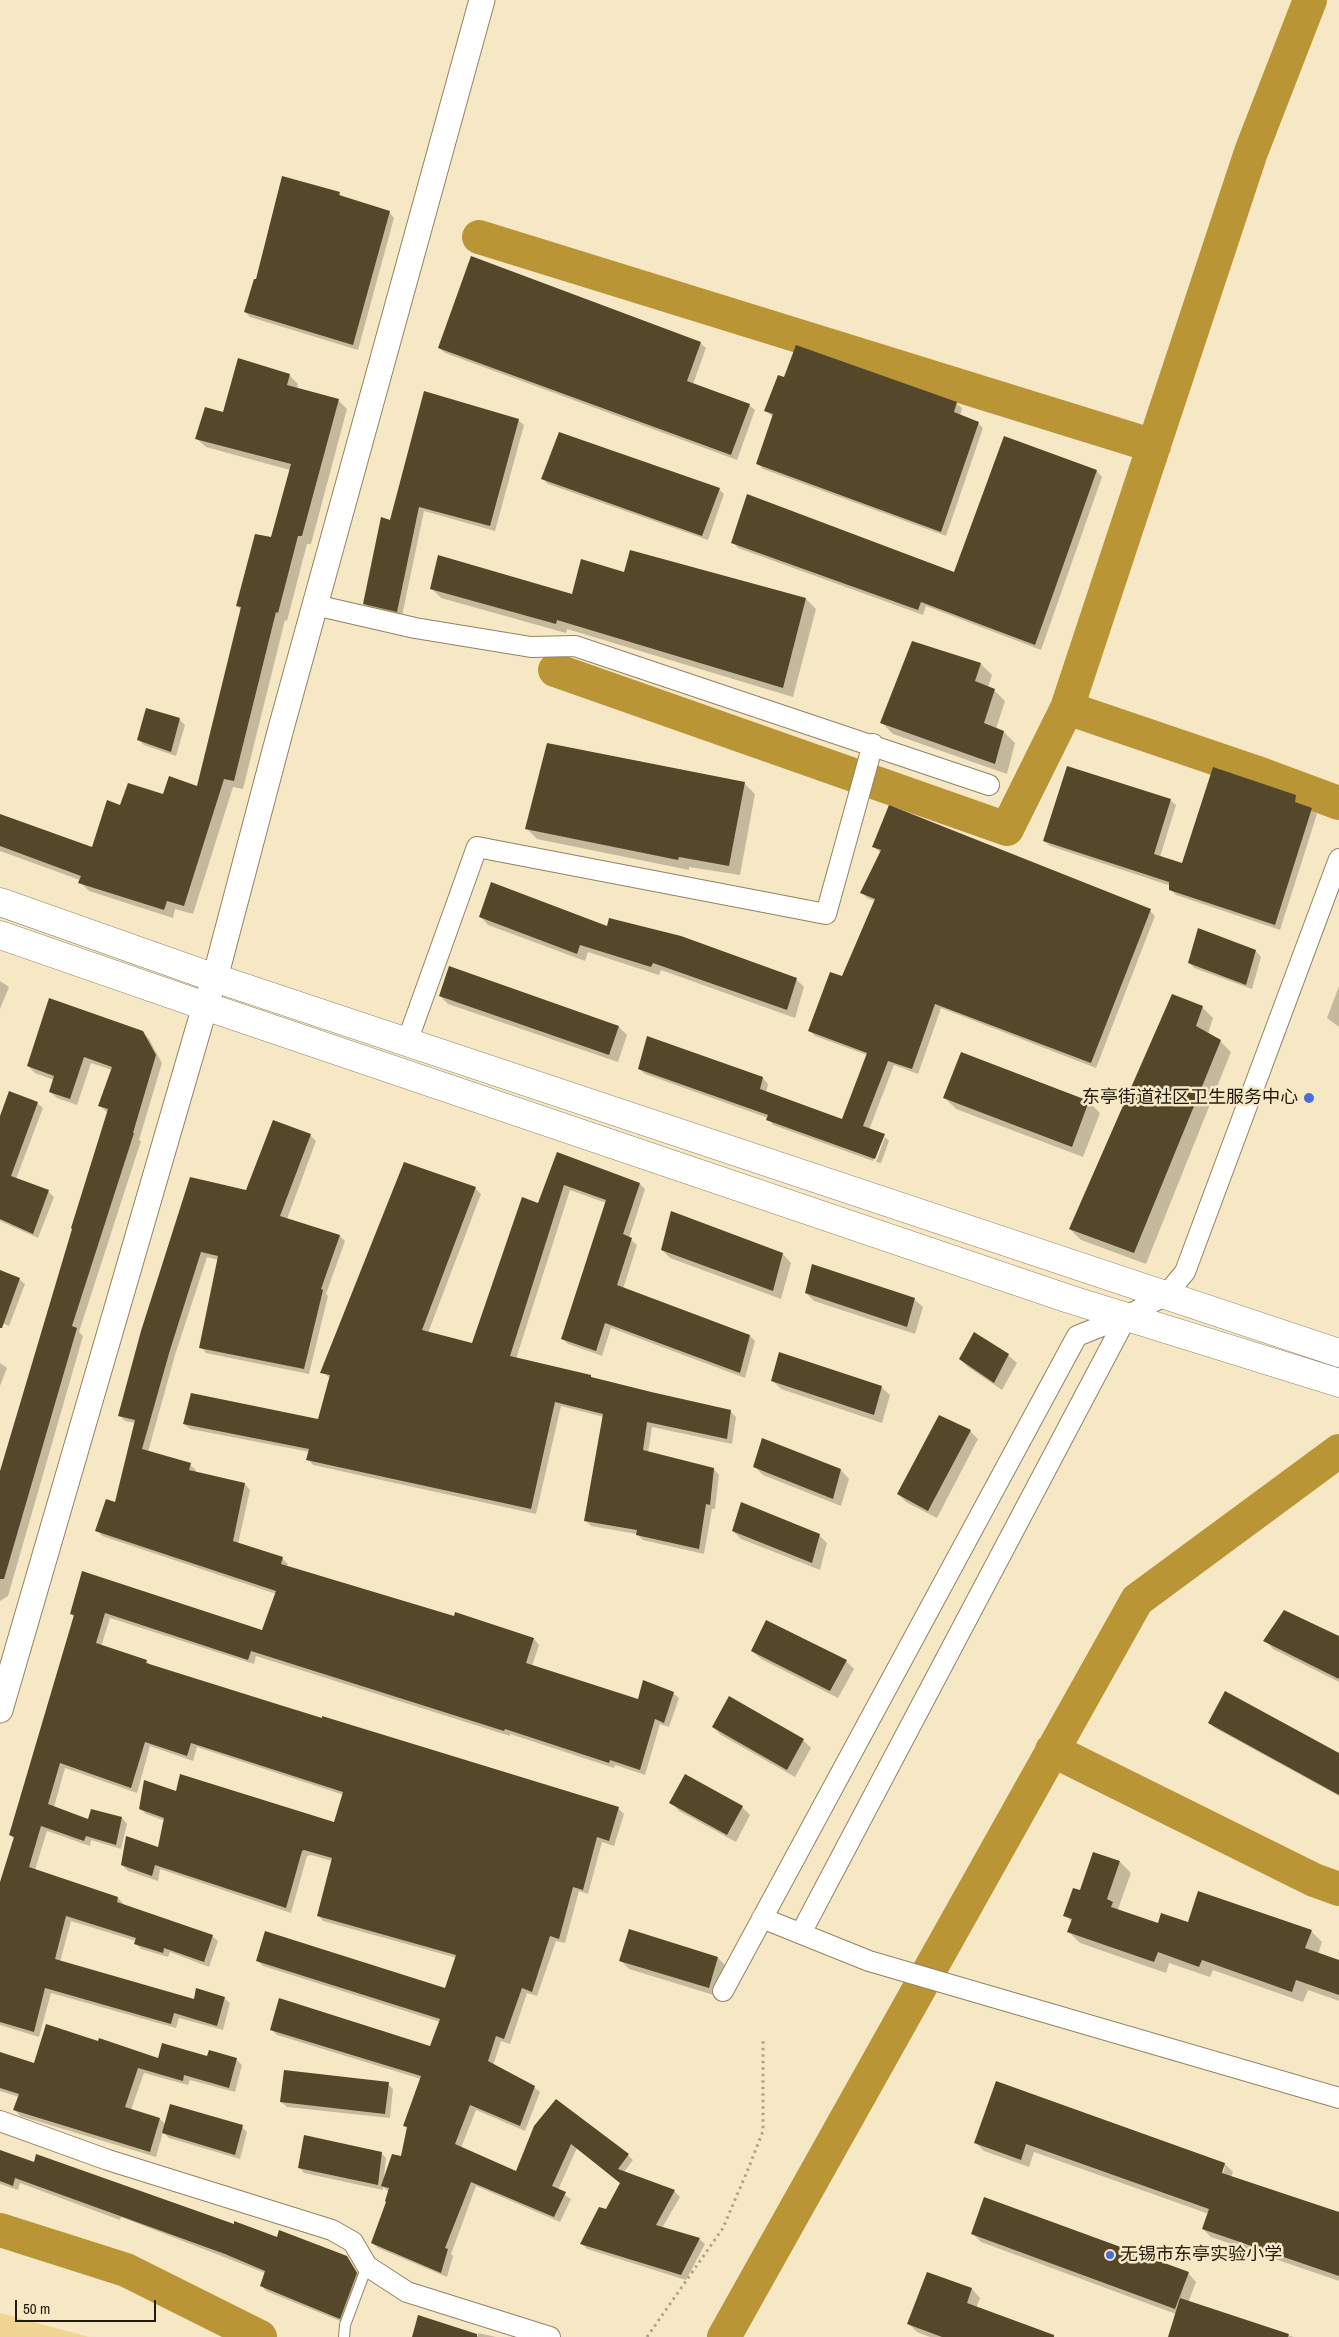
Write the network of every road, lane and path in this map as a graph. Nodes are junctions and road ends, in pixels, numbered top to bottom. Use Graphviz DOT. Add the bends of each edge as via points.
graph roads {
  1 [pos="482,0"];
  2 [pos="315,605"];
  3 [pos="872,745"];
  4 [pos="989,785"];
  5 [pos="1339,859"];
  6 [pos="0,902"];
  7 [pos="0,935"];
  8 [pos="215,978"];
  9 [pos="205,1006"];
  10 [pos="407,1042"];
  11 [pos="1166,1294"];
  12 [pos="1127,1316"];
  13 [pos="1339,1353"];
  14 [pos="1339,1383"];
  15 [pos="1,1696"];
  16 [pos="762,1918"];
  17 [pos="801,1934"];
  18 [pos="722,1991"];
  19 [pos="763,2042"];
  20 [pos="1339,2098"];
  21 [pos="0,2121"];
  22 [pos="366,2266"];
  23 [pos="344,2337"];
  24 [pos="550,2337"];
  25 [pos="648,2337"];
  1 -- 2 [label="street"];
  2 -- 3 [label="street" via="415,628 531,647 575,646"];
  2 -- 8 [label="street"];
  3 -- 4 [label="street"];
  3 -- 10 [label="street" via="826,914 477,847"];
  5 -- 11 [label="street" via="1185,1272"];
  6 -- 8 [label="main road"];
  7 -- 9 [label="main road"];
  8 -- 9 [label="street"];
  8 -- 10 [label="main road"];
  9 -- 12 [label="main road"];
  9 -- 15 [label="street"];
  10 -- 11 [label="main road"];
  11 -- 12 [label="street"];
  11 -- 13 [label="main road"];
  12 -- 14 [label="main road"];
  12 -- 16 [label="street" via="1077,1336"];
  12 -- 17 [label="street"];
  16 -- 17 [label="street"];
  16 -- 18 [label="street"];
  17 -- 20 [label="street" via="869,1961"];
  19 -- 25 [label="path" via="763,2131 749,2167 723,2228"];
  21 -- 22 [label="street" via="108,2160 332,2230 353,2242"];
  22 -- 23 [label="lane" via="345,2325"];
  22 -- 24 [label="street" via="407,2292"];
}
